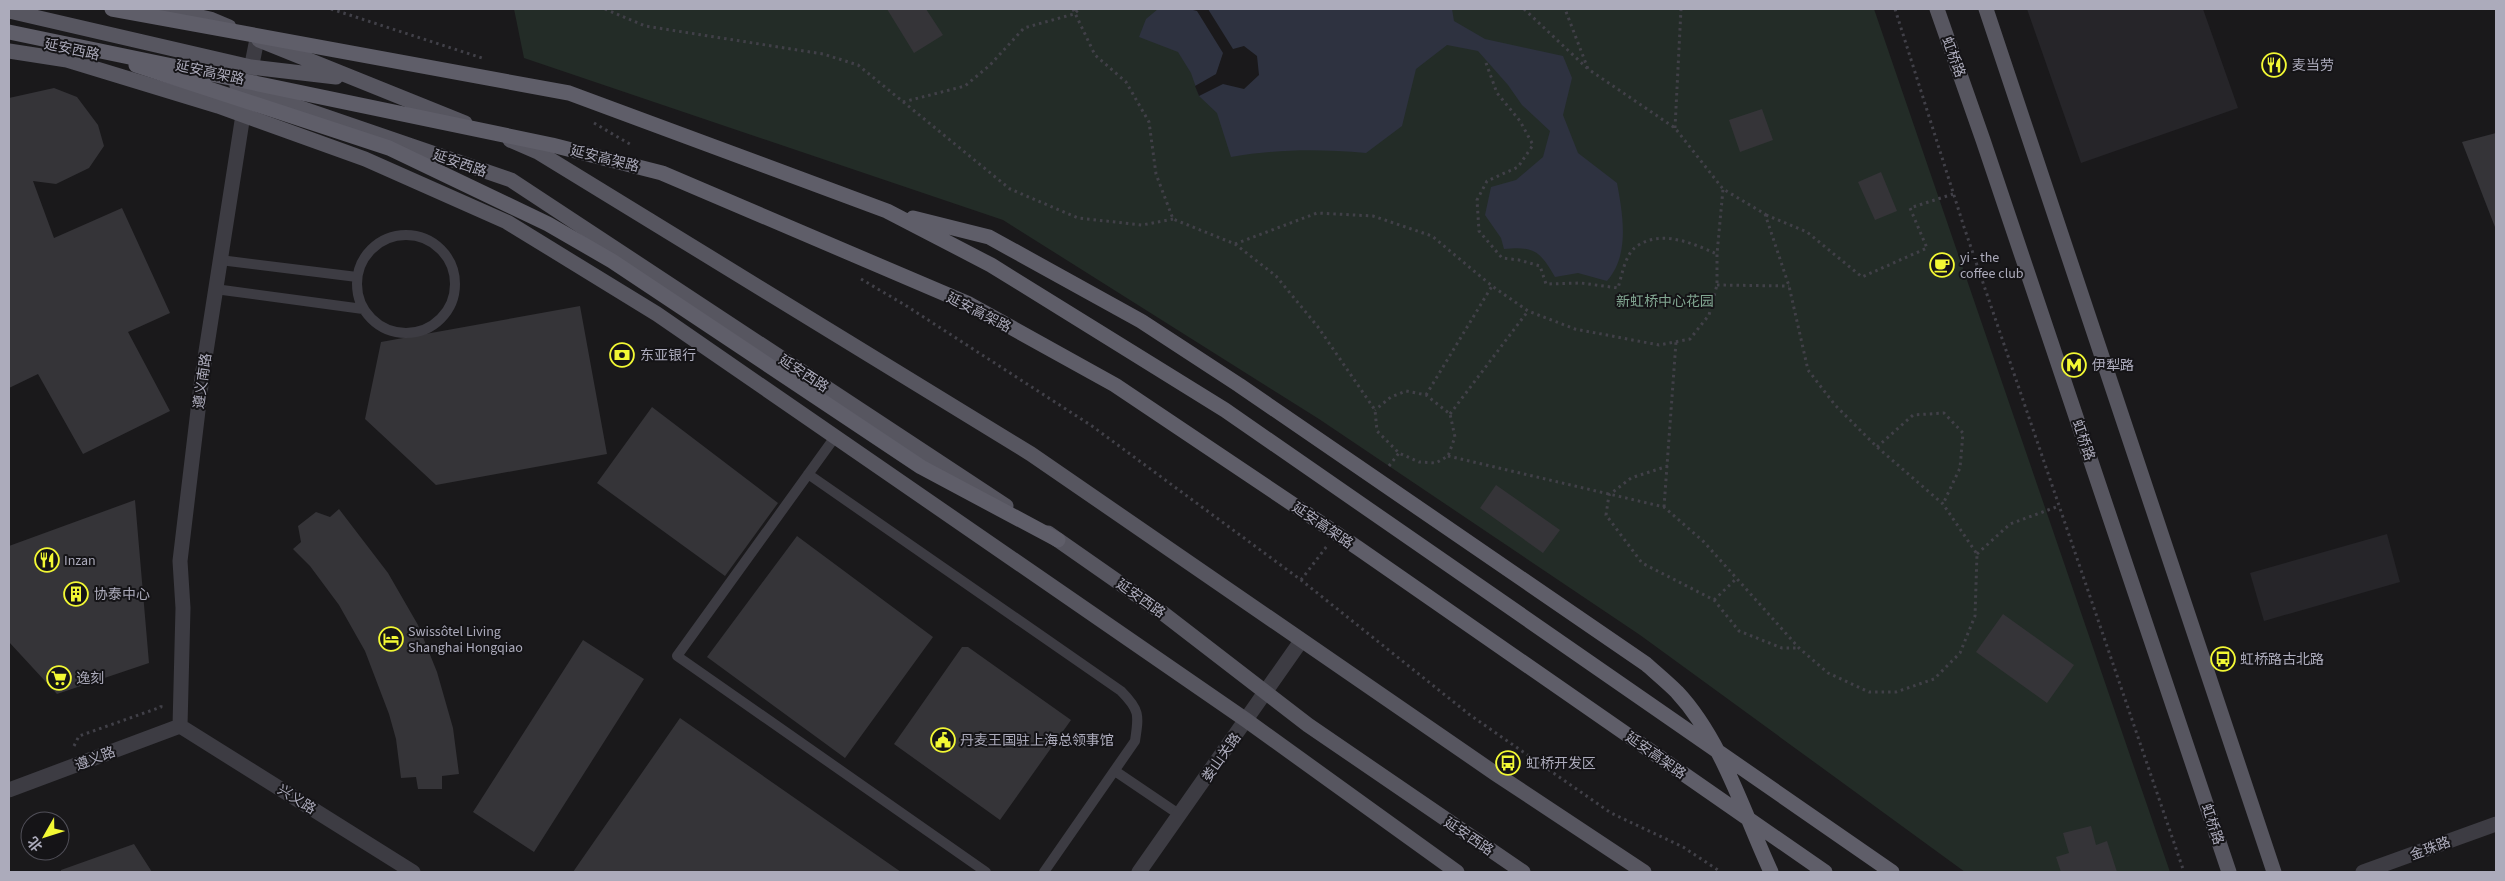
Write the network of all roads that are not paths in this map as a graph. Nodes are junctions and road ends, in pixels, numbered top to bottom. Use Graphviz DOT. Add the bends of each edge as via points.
graph roads {
  1 [pos="112,9"];
  2 [pos="166,9"];
  3 [pos="1937,9"];
  4 [pos="1986,9"];
  5 [pos="9,11"];
  6 [pos="9,33"];
  7 [pos="257,39"];
  8 [pos="78,46"];
  9 [pos="9,51"];
  10 [pos="251,68"];
  11 [pos="355,78"];
  12 [pos="247,88"];
  13 [pos="242,115"];
  14 [pos="887,211"];
  15 [pos="220,260"];
  16 [pos="357,277"];
  17 [pos="215,289"];
  18 [pos="363,308"];
  19 [pos="835,437"];
  20 [pos="808,474"];
  21 [pos="1058,540"];
  22 [pos="1301,641"];
  23 [pos="1266,693"];
  24 [pos="1246,720"];
  25 [pos="180,726"];
  26 [pos="1115,771"];
  27 [pos="9,790"];
  28 [pos="1180,815"];
  29 [pos="2496,824"];
  30 [pos="413,872"];
  31 [pos="986,872"];
  32 [pos="1044,872"];
  33 [pos="1139,872"];
  34 [pos="1458,872"];
  35 [pos="1523,872"];
  36 [pos="1644,872"];
  37 [pos="1771,872"];
  38 [pos="1825,872"];
  39 [pos="1892,872"];
  40 [pos="2229,872"];
  41 [pos="2274,872"];
  42 [pos="2363,872"];
  1 -- 14 [label="highway" via="569,93"];
  2 -- 7 [label="main road" via="210,19"];
  3 -- 40 [label="main road, 虹桥路" via="1984,140"];
  4 -- 41 [label="main road"];
  5 -- 10 [label="main road, 延安西路"];
  6 -- 8 [label="highway, 延安高架路"];
  6 -- 12 [label="main road, 延安西路"];
  7 -- 10 [label="street, 遵义南路"];
  7 -- 11 [label="main road"];
  8 -- 21 [label="highway" via="389,148 548,224 612,261 921,467"];
  8 -- 38 [label="highway, 延安高架路" via="552,145 662,173 969,304 1131,396 1358,548"];
  9 -- 13 [label="main road, 延安西路" via="68,60"];
  10 -- 11 [label="main road, 延安西路"];
  10 -- 12 [label="street, 遵义南路"];
  11 -- 22 [label="main road" via="538,152 1031,454"];
  12 -- 13 [label="street, 遵义南路"];
  12 -- 21 [label="main road, 延安西路" via="511,180"];
  13 -- 15 [label="street, 遵义南路"];
  13 -- 19 [label="main road, 延安西路" via="365,159 507,222 657,314"];
  14 -- 37 [label="highway" via="989,237 1141,321 1639,659 1677,692 1697,718 1721,761"];
  14 -- 39 [label="highway" via="991,265 1225,410"];
  15 -- 16 [label="lane"];
  15 -- 17 [label="street, 遵义南路"];
  16 -- 18 [label="lane" via="357,294"];
  16 -- 18 [label="lane" via="362,261 372,248 386,238 402,234 419,236 435,243 454,271 456,287 452,303 432,326 402,333 373,321"];
  17 -- 18 [label="lane"];
  17 -- 25 [label="street, 遵义南路" via="180,561 183,608"];
  19 -- 20 [label="lane"];
  19 -- 24 [label="main road, 延安西路"];
  20 -- 26 [label="lane" via="1121,691 1135,706 1138,723 1135,741"];
  20 -- 31 [label="lane" via="677,656"];
  21 -- 23 [label="main road, 延安西路" via="1164,614"];
  22 -- 23 [label="street, 娄山关路"];
  22 -- 36 [label="main road"];
  23 -- 24 [label="street, 娄山关路"];
  23 -- 35 [label="main road, 延安西路"];
  24 -- 28 [label="street, 娄山关路"];
  24 -- 34 [label="main road, 延安西路"];
  25 -- 27 [label="street, 遵义路"];
  25 -- 30 [label="street, 兴义路"];
  26 -- 28 [label="lane"];
  26 -- 32 [label="lane"];
  28 -- 33 [label="street, 娄山关路"];
  29 -- 42 [label="street, 金珠路"];
}
